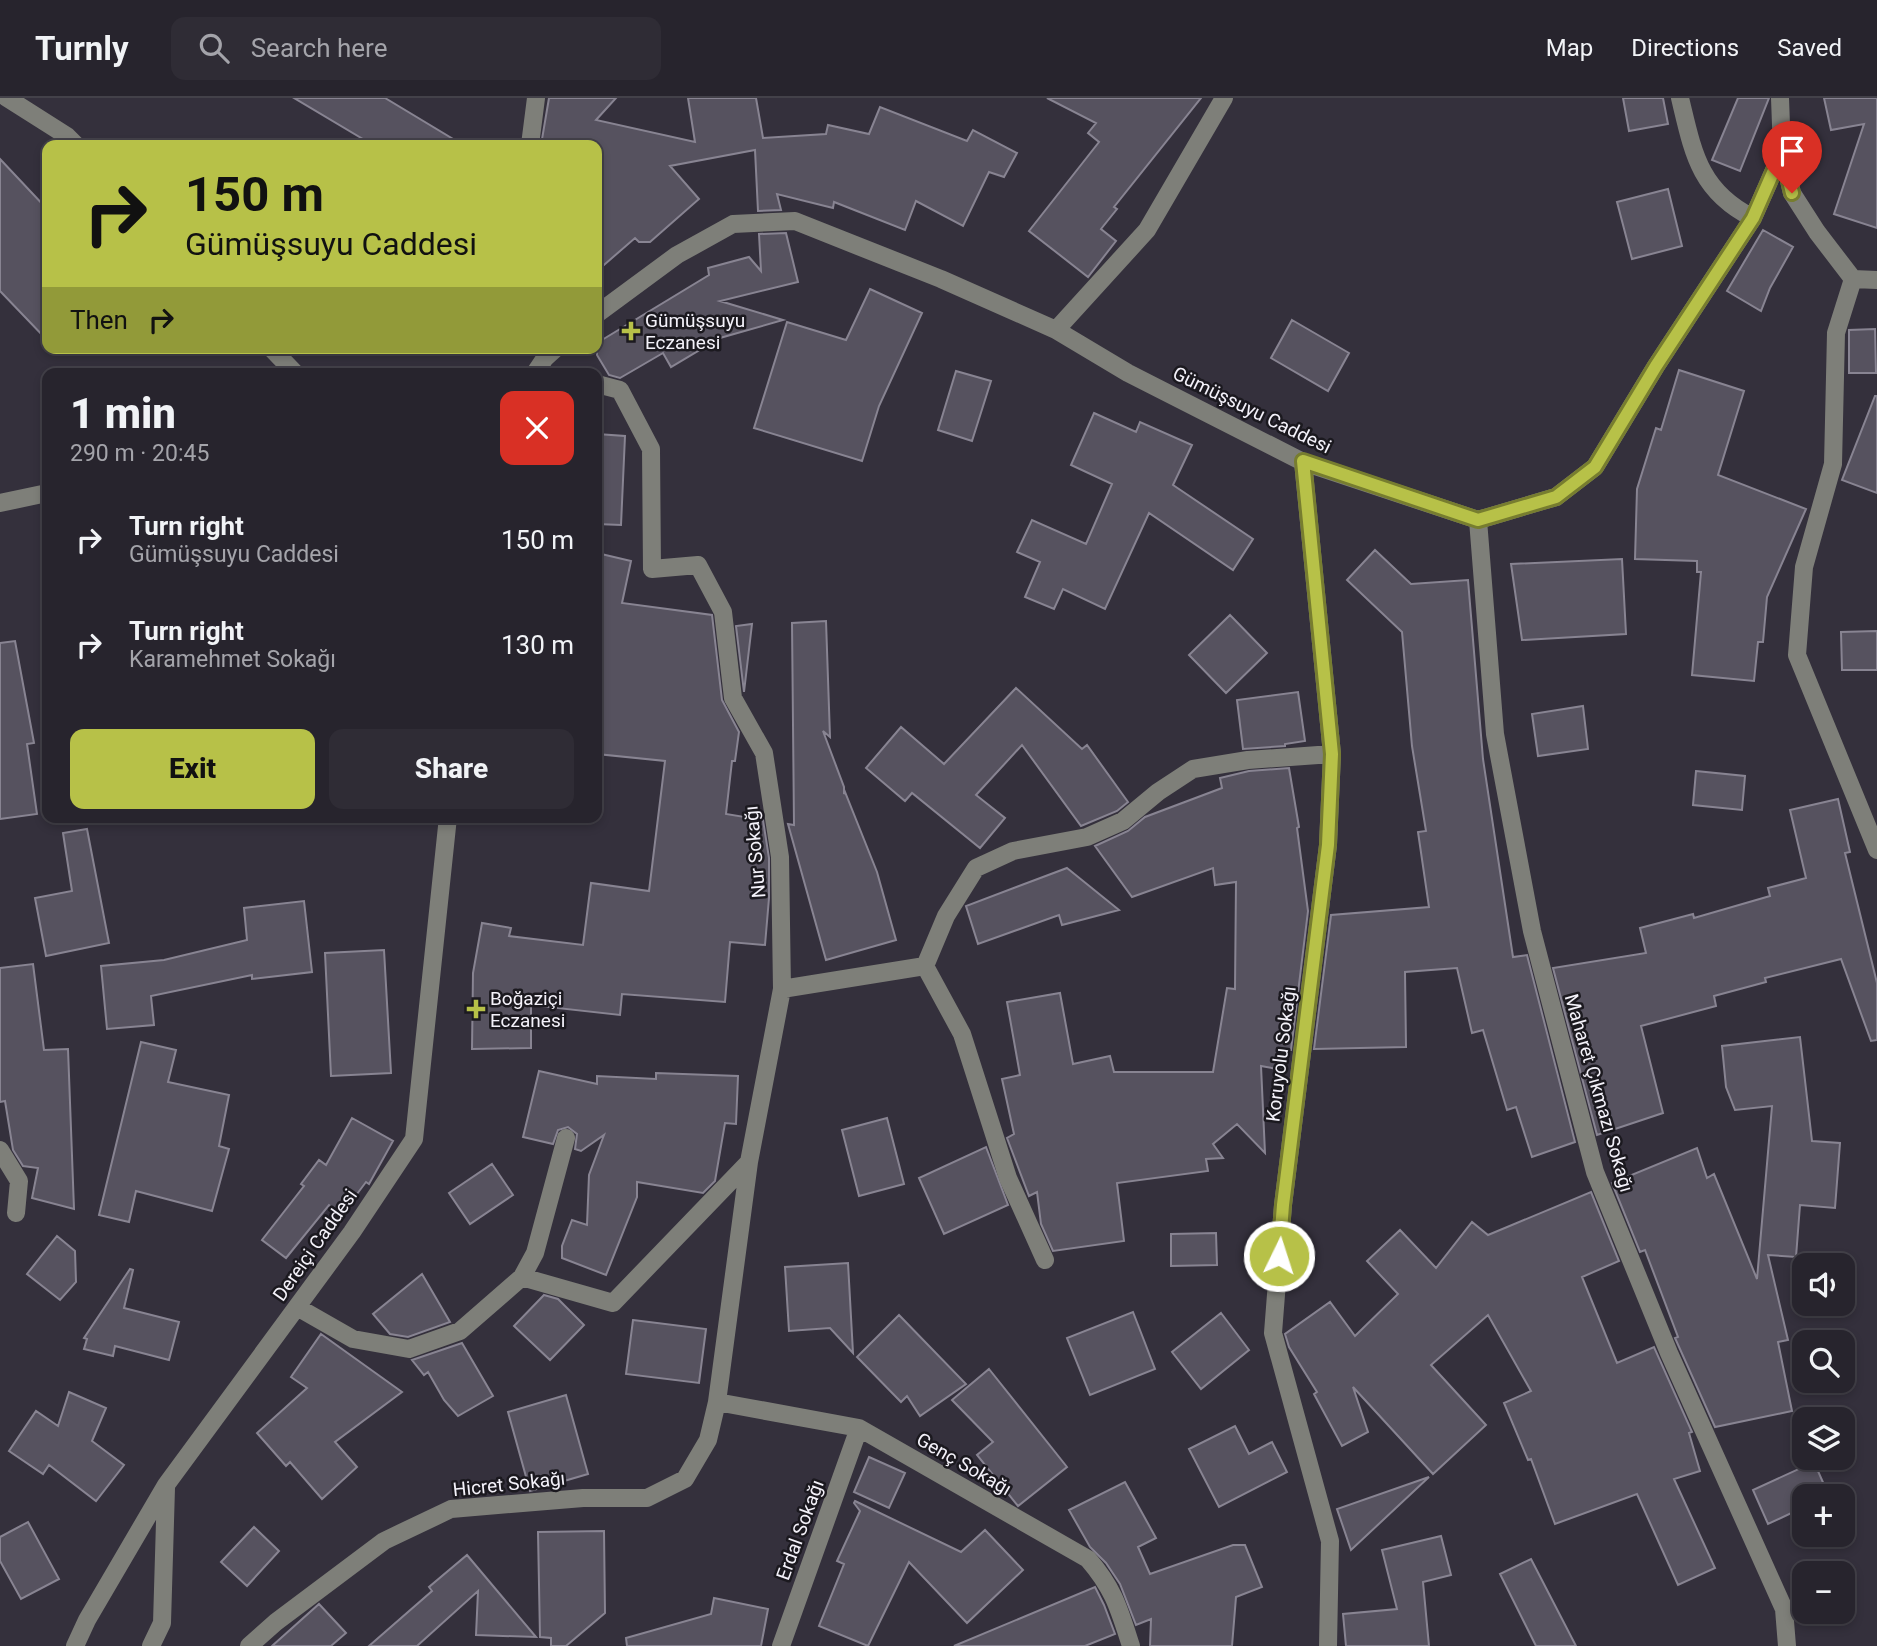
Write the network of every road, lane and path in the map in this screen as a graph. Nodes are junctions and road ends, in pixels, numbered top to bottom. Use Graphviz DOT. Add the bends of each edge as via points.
graph roads {
  1 [pos="7,98"];
  2 [pos="536,98"];
  3 [pos="1224,98"];
  4 [pos="1680,98"];
  5 [pos="1780,98"];
  6 [pos="71,140"];
  7 [pos="531,140"];
  8 [pos="1782,152"];
  9 [pos="1753,218"];
  10 [pos="1853,279"];
  11 [pos="1877,280"];
  12 [pos="602,310"];
  13 [pos="1056,330"];
  14 [pos="277,354"];
  15 [pos="290,368"];
  16 [pos="602,385"];
  17 [pos="1303,461"];
  18 [pos="42,494"];
  19 [pos="0,503"];
  20 [pos="1478,520"];
  21 [pos="1332,754"];
  22 [pos="447,823"];
  23 [pos="1877,850"];
  24 [pos="925,965"];
  25 [pos="782,989"];
  26 [pos="566,1138"];
  27 [pos="0,1150"];
  28 [pos="749,1162"];
  29 [pos="16,1213"];
  30 [pos="1045,1260"];
  31 [pos="522,1277"];
  32 [pos="297,1307"];
  33 [pos="717,1402"];
  34 [pos="859,1428"];
  35 [pos="166,1485"];
  36 [pos="75,1646"];
  37 [pos="151,1646"];
  38 [pos="249,1646"];
  39 [pos="781,1646"];
  40 [pos="1131,1646"];
  41 [pos="1328,1646"];
  42 [pos="1787,1646"];
  1 -- 6 [label="street"];
  2 -- 7 [label="street"];
  3 -- 13 [label="street" via="1147,230"];
  4 -- 9 [label="street" via="1692,149 1706,178 1726,202"];
  5 -- 8 [label="street"];
  8 -- 9 [label="street"];
  8 -- 10 [label="street" via="1792,193"];
  9 -- 20 [label="street" via="1595,467 1556,497"];
  10 -- 11 [label="street"];
  10 -- 23 [label="street" via="1836,332 1833,464 1804,567 1797,655"];
  12 -- 13 [label="street, Gümüşsuyu Caddesi" via="677,255 733,224 795,221"];
  13 -- 17 [label="street, Gümüşsuyu Caddesi" via="1128,373"];
  14 -- 15 [label="street"];
  16 -- 25 [label="street, Nur Sokağı" via="620,390 651,449 652,569 698,565 723,612 733,698 764,753 780,857"];
  17 -- 20 [label="street, Gümüşsuyu Caddesi"];
  17 -- 21 [label="street, Koruyolu Sokağı"];
  18 -- 19 [label="street"];
  20 -- 42 [label="street, Maharet Çıkmazı Sokağı" via="1498,747 1532,931 1595,1172 1669,1353 1784,1609"];
  21 -- 24 [label="street" via="1194,769 1123,821 1087,837 1013,851 976,868 946,916"];
  21 -- 41 [label="street, Koruyolu Sokağı" via="1328,845 1283,1205 1273,1333 1330,1541"];
  22 -- 32 [label="street, Dereiçi Caddesi" via="414,1139"];
  24 -- 25 [label="street"];
  24 -- 30 [label="street" via="961,1034 1008,1178"];
  25 -- 28 [label="street, Nur Sokağı"];
  26 -- 31 [label="street" via="535,1252"];
  27 -- 29 [label="street" via="19,1181"];
  28 -- 31 [label="street" via="613,1303"];
  28 -- 33 [label="street, Nur Sokağı"];
  31 -- 32 [label="street" via="460,1331 409,1349 353,1339"];
  32 -- 35 [label="street, Dereiçi Caddesi"];
  33 -- 34 [label="street, Genç Sokağı"];
  33 -- 38 [label="street, Hicret Sokağı" via="708,1440 685,1479 647,1498 583,1498 451,1509 384,1541"];
  34 -- 39 [label="street, Erdal Sokağı"];
  34 -- 40 [label="street, Genç Sokağı" via="1088,1559 1106,1579"];
  35 -- 36 [label="street, Dereiçi Caddesi"];
  35 -- 37 [label="street" via="162,1623"];
}
